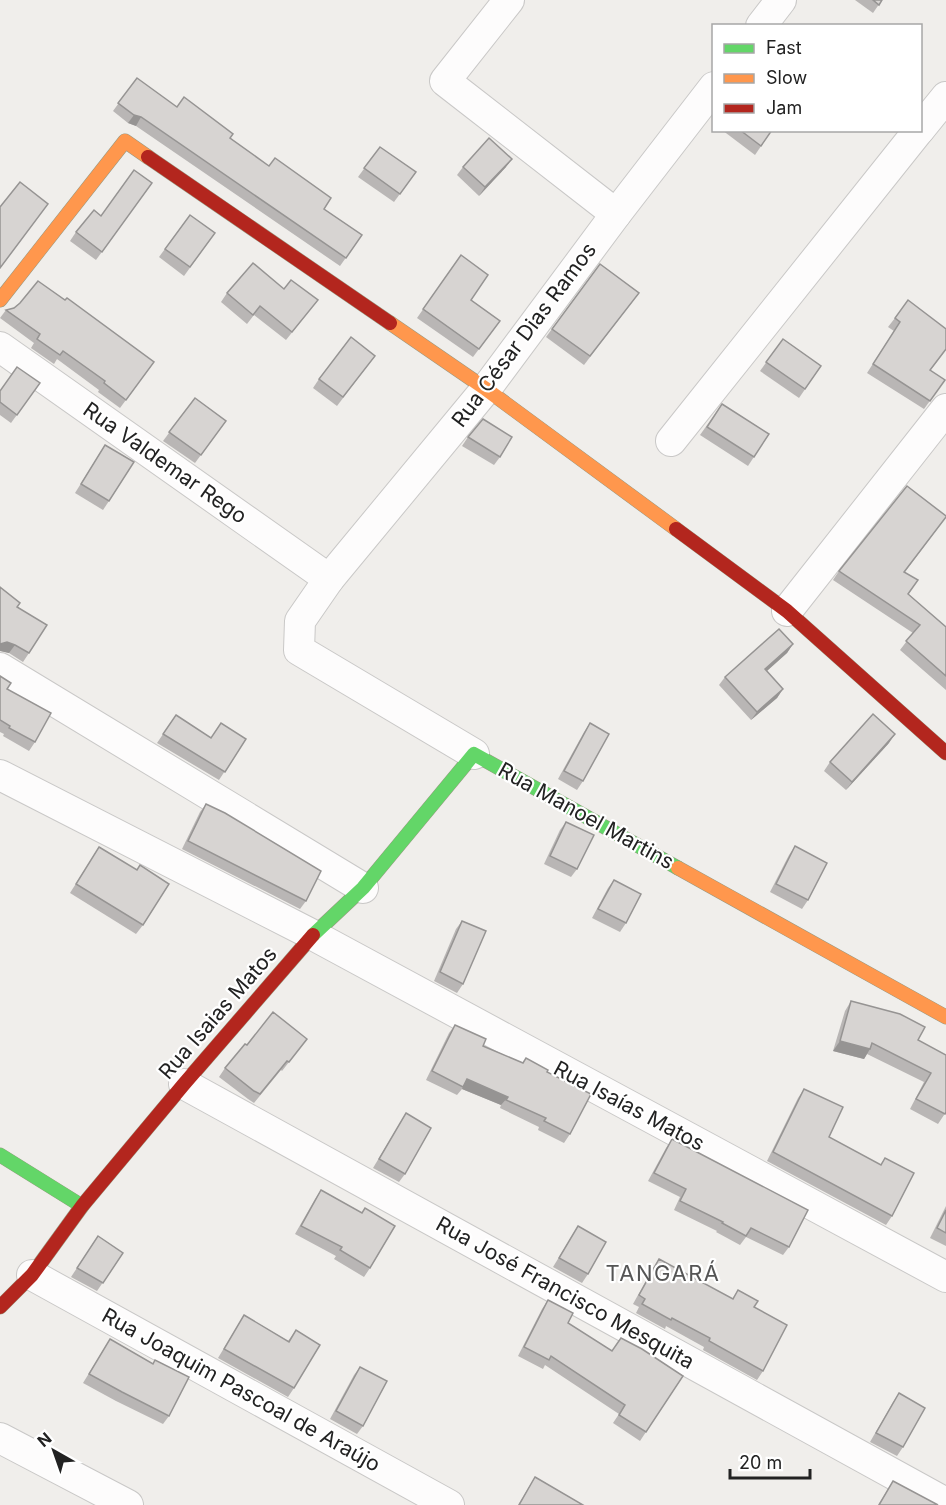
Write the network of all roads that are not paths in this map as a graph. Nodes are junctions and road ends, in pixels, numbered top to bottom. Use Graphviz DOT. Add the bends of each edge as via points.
graph roads {
  1 [pos="509,0"];
  2 [pos="781,0"];
  3 [pos="763,24"];
  4 [pos="712,90"];
  5 [pos="946,97"];
  6 [pos="922,127"];
  7 [pos="918,132"];
  8 [pos="615,214"];
  9 [pos="0,300"];
  10 [pos="0,347"];
  11 [pos="486,389"];
  12 [pos="946,409"];
  13 [pos="671,441"];
  14 [pos="329,579"];
  15 [pos="786,611"];
  16 [pos="0,668"];
  17 [pos="944,747"];
  18 [pos="474,754"];
  19 [pos="0,775"];
  20 [pos="363,888"];
  21 [pos="313,935"];
  22 [pos="946,1017"];
  23 [pos="184,1084"];
  24 [pos="0,1155"];
  25 [pos="82,1206"];
  26 [pos="32,1275"];
  27 [pos="946,1277"];
  28 [pos="0,1306"];
  29 [pos="0,1438"];
  30 [pos="946,1503"];
  31 [pos="128,1505"];
  32 [pos="449,1505"];
  1 -- 8 [label="street" via="445,81"];
  2 -- 3 [label="street"];
  4 -- 8 [label="street, Rua César Dias Ramos"];
  5 -- 6 [label="street"];
  7 -- 13 [label="street"];
  8 -- 11 [label="street, Rua César Dias Ramos"];
  9 -- 11 [label="street" via="125,141"];
  10 -- 14 [label="street, Rua Valdemar Rego"];
  11 -- 14 [label="street, Rua César Dias Ramos"];
  11 -- 15 [label="street"];
  12 -- 15 [label="street"];
  14 -- 18 [label="street, Rua Manoel Martins" via="300,621 299,650"];
  15 -- 17 [label="street"];
  16 -- 20 [label="street"];
  18 -- 20 [label="street, Rua Isaias Matos"];
  18 -- 22 [label="street, Rua Manoel Martins"];
  19 -- 21 [label="street, Rua Isaías Matos"];
  20 -- 21 [label="street, Rua Isaias Matos"];
  21 -- 23 [label="street, Rua Isaias Matos"];
  21 -- 27 [label="street, Rua Isaías Matos"];
  23 -- 25 [label="street, Rua Isaias Matos"];
  23 -- 30 [label="street, Rua José Francisco Mesquita"];
  24 -- 25 [label="street"];
  25 -- 26 [label="street, Rua Isaias Matos"];
  26 -- 28 [label="street, Rua Isaias Matos"];
  26 -- 32 [label="street, Rua Joaquim Pascoal de Araújo"];
  29 -- 31 [label="street"];
}
